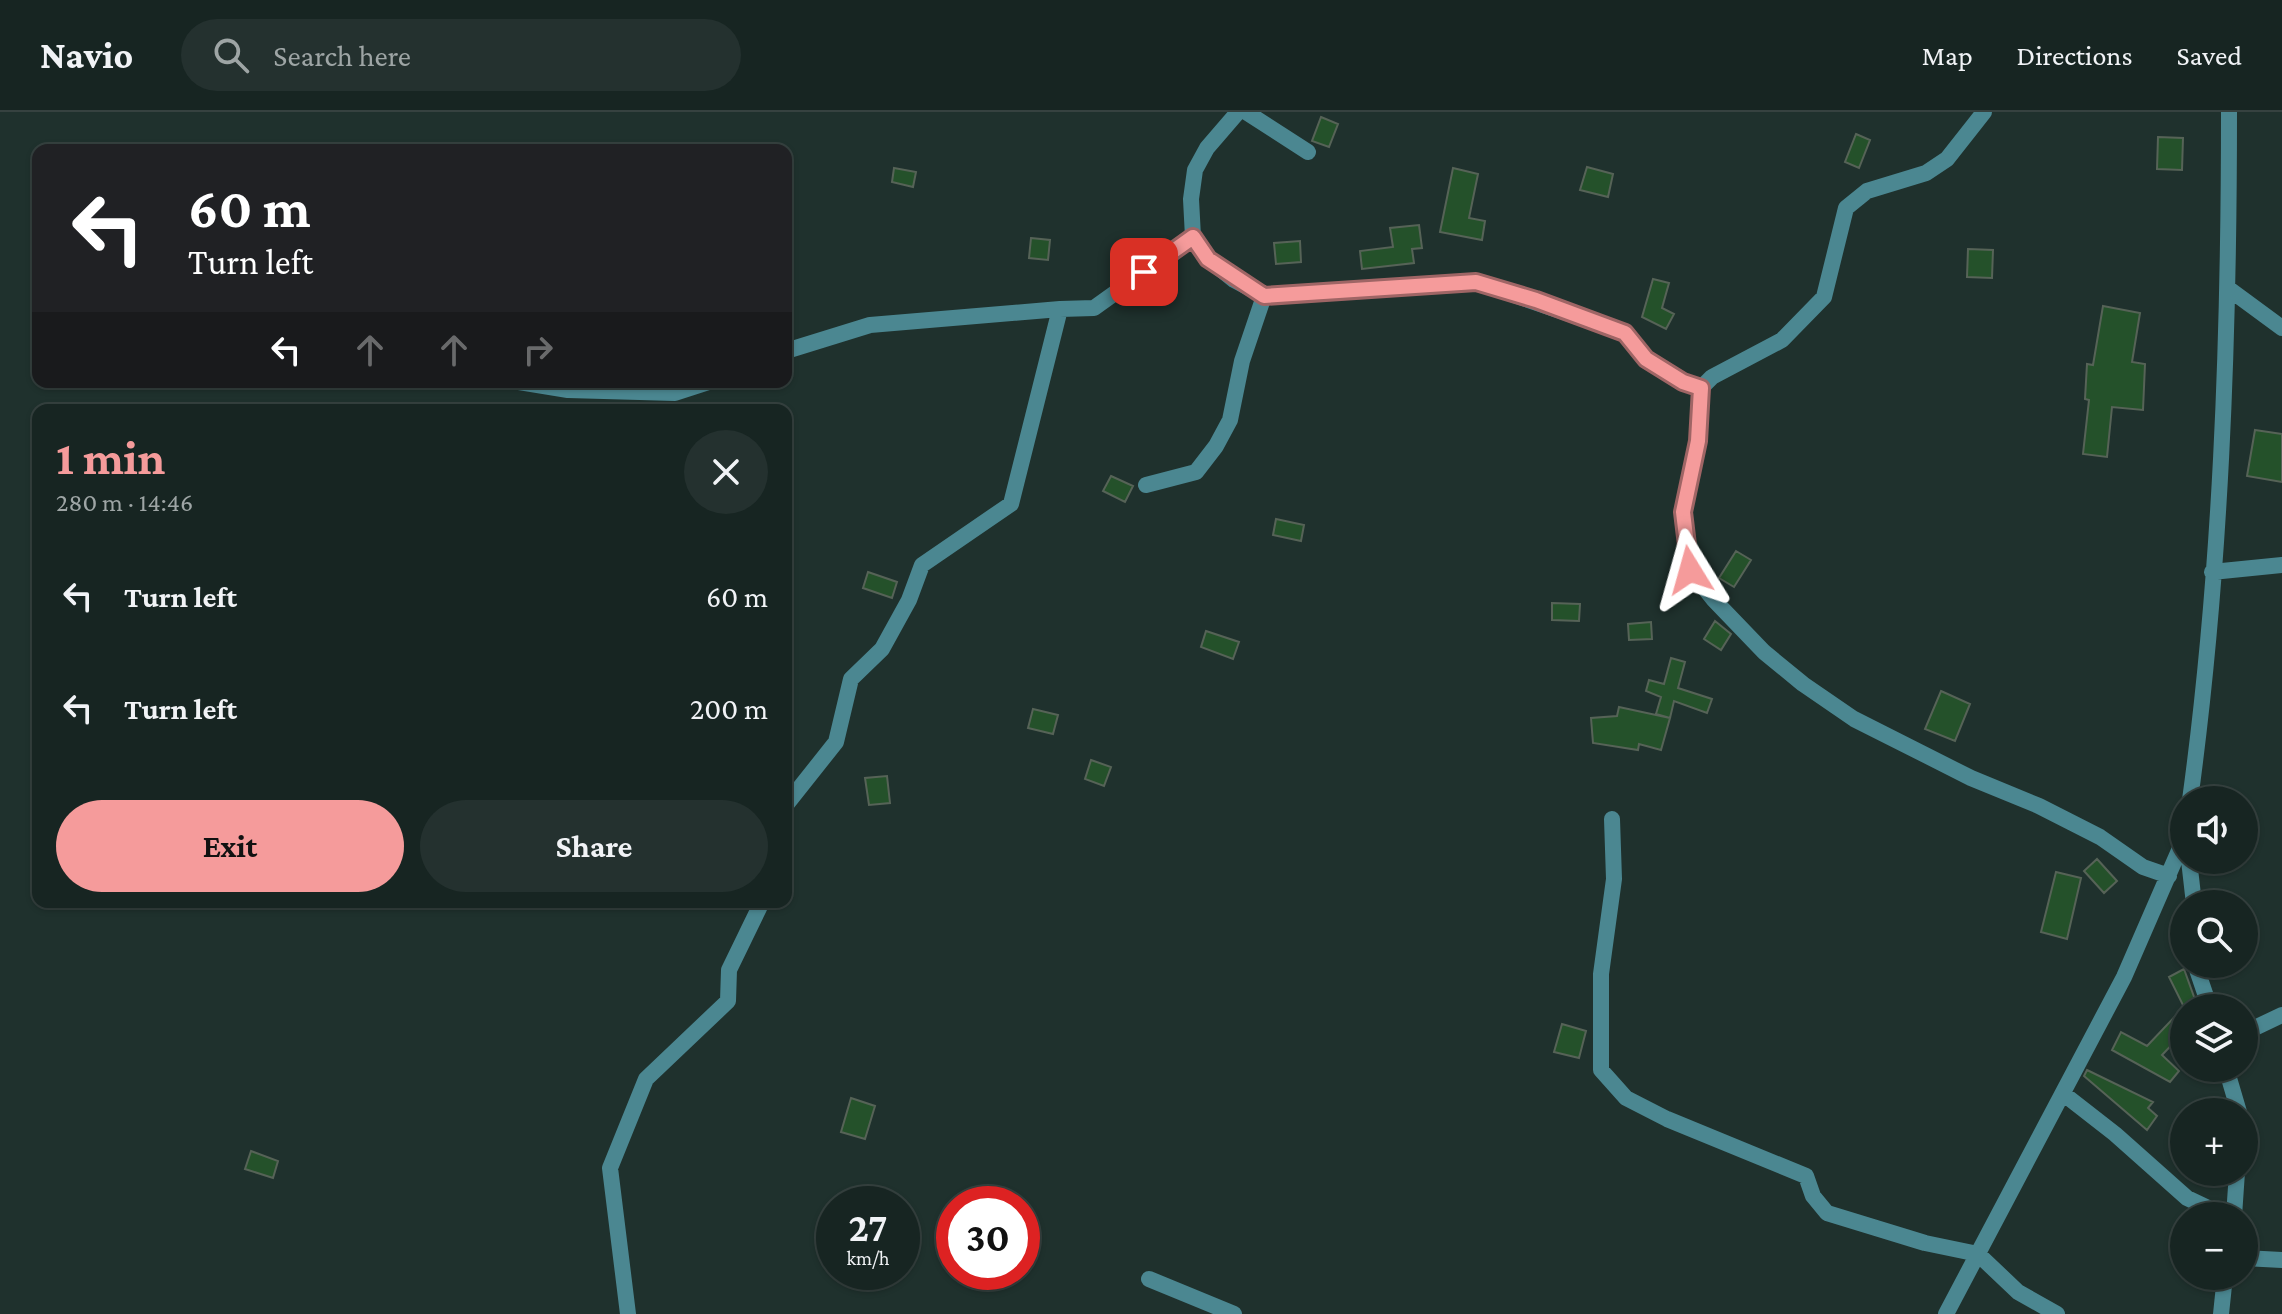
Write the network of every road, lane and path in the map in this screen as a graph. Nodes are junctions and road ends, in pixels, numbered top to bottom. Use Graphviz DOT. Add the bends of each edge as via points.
graph roads {
  1 [pos="1238,112"];
  2 [pos="1246,112"];
  3 [pos="1984,112"];
  4 [pos="2229,112"];
  5 [pos="1308,152"];
  6 [pos="1193,237"];
  7 [pos="2229,289"];
  8 [pos="1264,296"];
  9 [pos="1060,309"];
  10 [pos="2282,328"];
  11 [pos="792,349"];
  12 [pos="556,388"];
  13 [pos="690,388"];
  14 [pos="1701,388"];
  15 [pos="1146,485"];
  16 [pos="2282,565"];
  17 [pos="2212,572"];
  18 [pos="2192,786"];
  19 [pos="792,797"];
  20 [pos="1612,819"];
  21 [pos="2169,876"];
  22 [pos="759,908"];
  23 [pos="2282,1015"];
  24 [pos="2258,1026"];
  25 [pos="2065,1095"];
  26 [pos="2195,1202"];
  27 [pos="1978,1254"];
  28 [pos="2258,1259"];
  29 [pos="2282,1260"];
  30 [pos="1149,1279"];
  31 [pos="2224,1290"];
  32 [pos="628,1314"];
  33 [pos="1234,1314"];
  34 [pos="1946,1314"];
  35 [pos="2057,1314"];
  36 [pos="2221,1314"];
  1 -- 6 [label="street" via="1195,170"];
  2 -- 5 [label="street"];
  3 -- 14 [label="street" via="1947,159 1926,173 1867,191 1846,208 1824,297 1782,340"];
  4 -- 7 [label="street"];
  6 -- 8 [label="street" via="1208,259"];
  6 -- 9 [label="street" via="1094,308"];
  7 -- 10 [label="street"];
  7 -- 17 [label="street"];
  8 -- 14 [label="street" via="1476,282 1625,333 1646,359"];
  8 -- 15 [label="street" via="1242,361 1230,420 1216,446 1196,472"];
  9 -- 11 [label="street" via="870,325"];
  9 -- 19 [label="street" via="1011,504 922,565 882,649 851,679 836,742"];
  12 -- 13 [label="street" via="675,393"];
  14 -- 21 [label="street" via="1698,441 1683,512 1690,570 1714,600 1764,652 1854,719 2039,806 2100,837 2143,867"];
  16 -- 17 [label="street"];
  17 -- 18 [label="street"];
  20 -- 27 [label="street" via="1614,879 1601,974 1601,1070 1626,1098 1806,1176 1827,1213"];
  21 -- 25 [label="street"];
  22 -- 32 [label="street" via="729,970 728,1001 646,1079 610,1168"];
  23 -- 24 [label="street"];
  25 -- 26 [label="street"];
  25 -- 27 [label="street"];
  27 -- 34 [label="street"];
  27 -- 35 [label="street" via="2018,1292"];
  28 -- 29 [label="street"];
  30 -- 33 [label="street"];
  31 -- 36 [label="street"];
}
